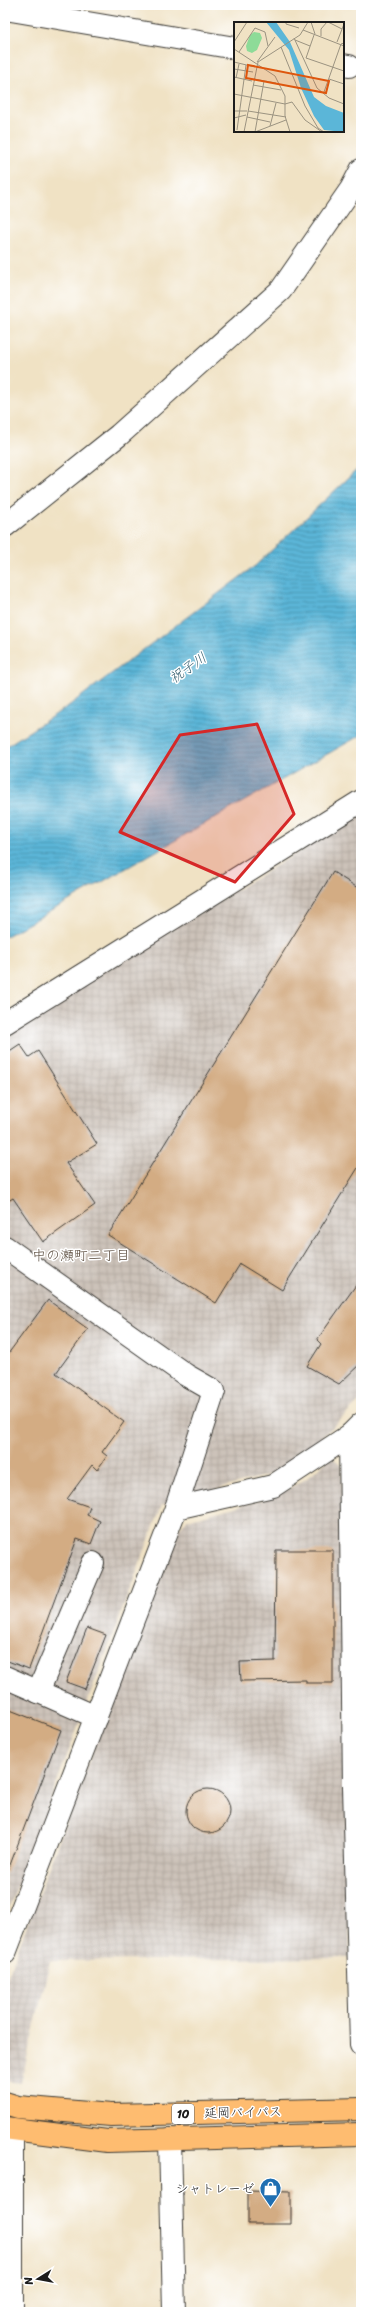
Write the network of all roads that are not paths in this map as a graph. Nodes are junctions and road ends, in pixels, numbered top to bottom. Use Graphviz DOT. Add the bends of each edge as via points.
graph roads {
  1 [pos="5,9"];
  2 [pos="234,48"];
  3 [pos="361,170"];
  4 [pos="5,526"];
  5 [pos="361,801"];
  6 [pos="5,1023"];
  7 [pos="5,1247"];
  8 [pos="356,1430"];
  9 [pos="176,1508"];
  10 [pos="93,1563"];
  11 [pos="5,1677"];
  12 [pos="38,1692"];
  13 [pos="96,1717"];
  14 [pos="358,1787"];
  15 [pos="5,1953"];
  16 [pos="361,2045"];
  17 [pos="5,2103"];
  18 [pos="361,2109"];
  19 [pos="8,2129"];
  20 [pos="361,2134"];
  21 [pos="170,2139"];
  22 [pos="12,2312"];
  23 [pos="174,2312"];
  1 -- 2 [label="street"];
  3 -- 4 [label="street" via="351,189 281,290 119,435"];
  5 -- 6 [label="street"];
  7 -- 9 [label="street" via="186,1375 214,1391"];
  8 -- 9 [label="street" via="273,1486"];
  8 -- 14 [label="street"];
  9 -- 13 [label="street"];
  10 -- 12 [label="street"];
  11 -- 12 [label="street"];
  12 -- 13 [label="street"];
  13 -- 15 [label="street"];
  14 -- 16 [label="street"];
  17 -- 18 [label="highway, 延岡バイパス / 10" via="18,2107 110,2116"];
  19 -- 21 [label="highway, 延岡バイパス / 10" via="107,2141"];
  19 -- 22 [label="street"];
  20 -- 21 [label="highway, 延岡バイパス / 10"];
  21 -- 23 [label="street"];
}
